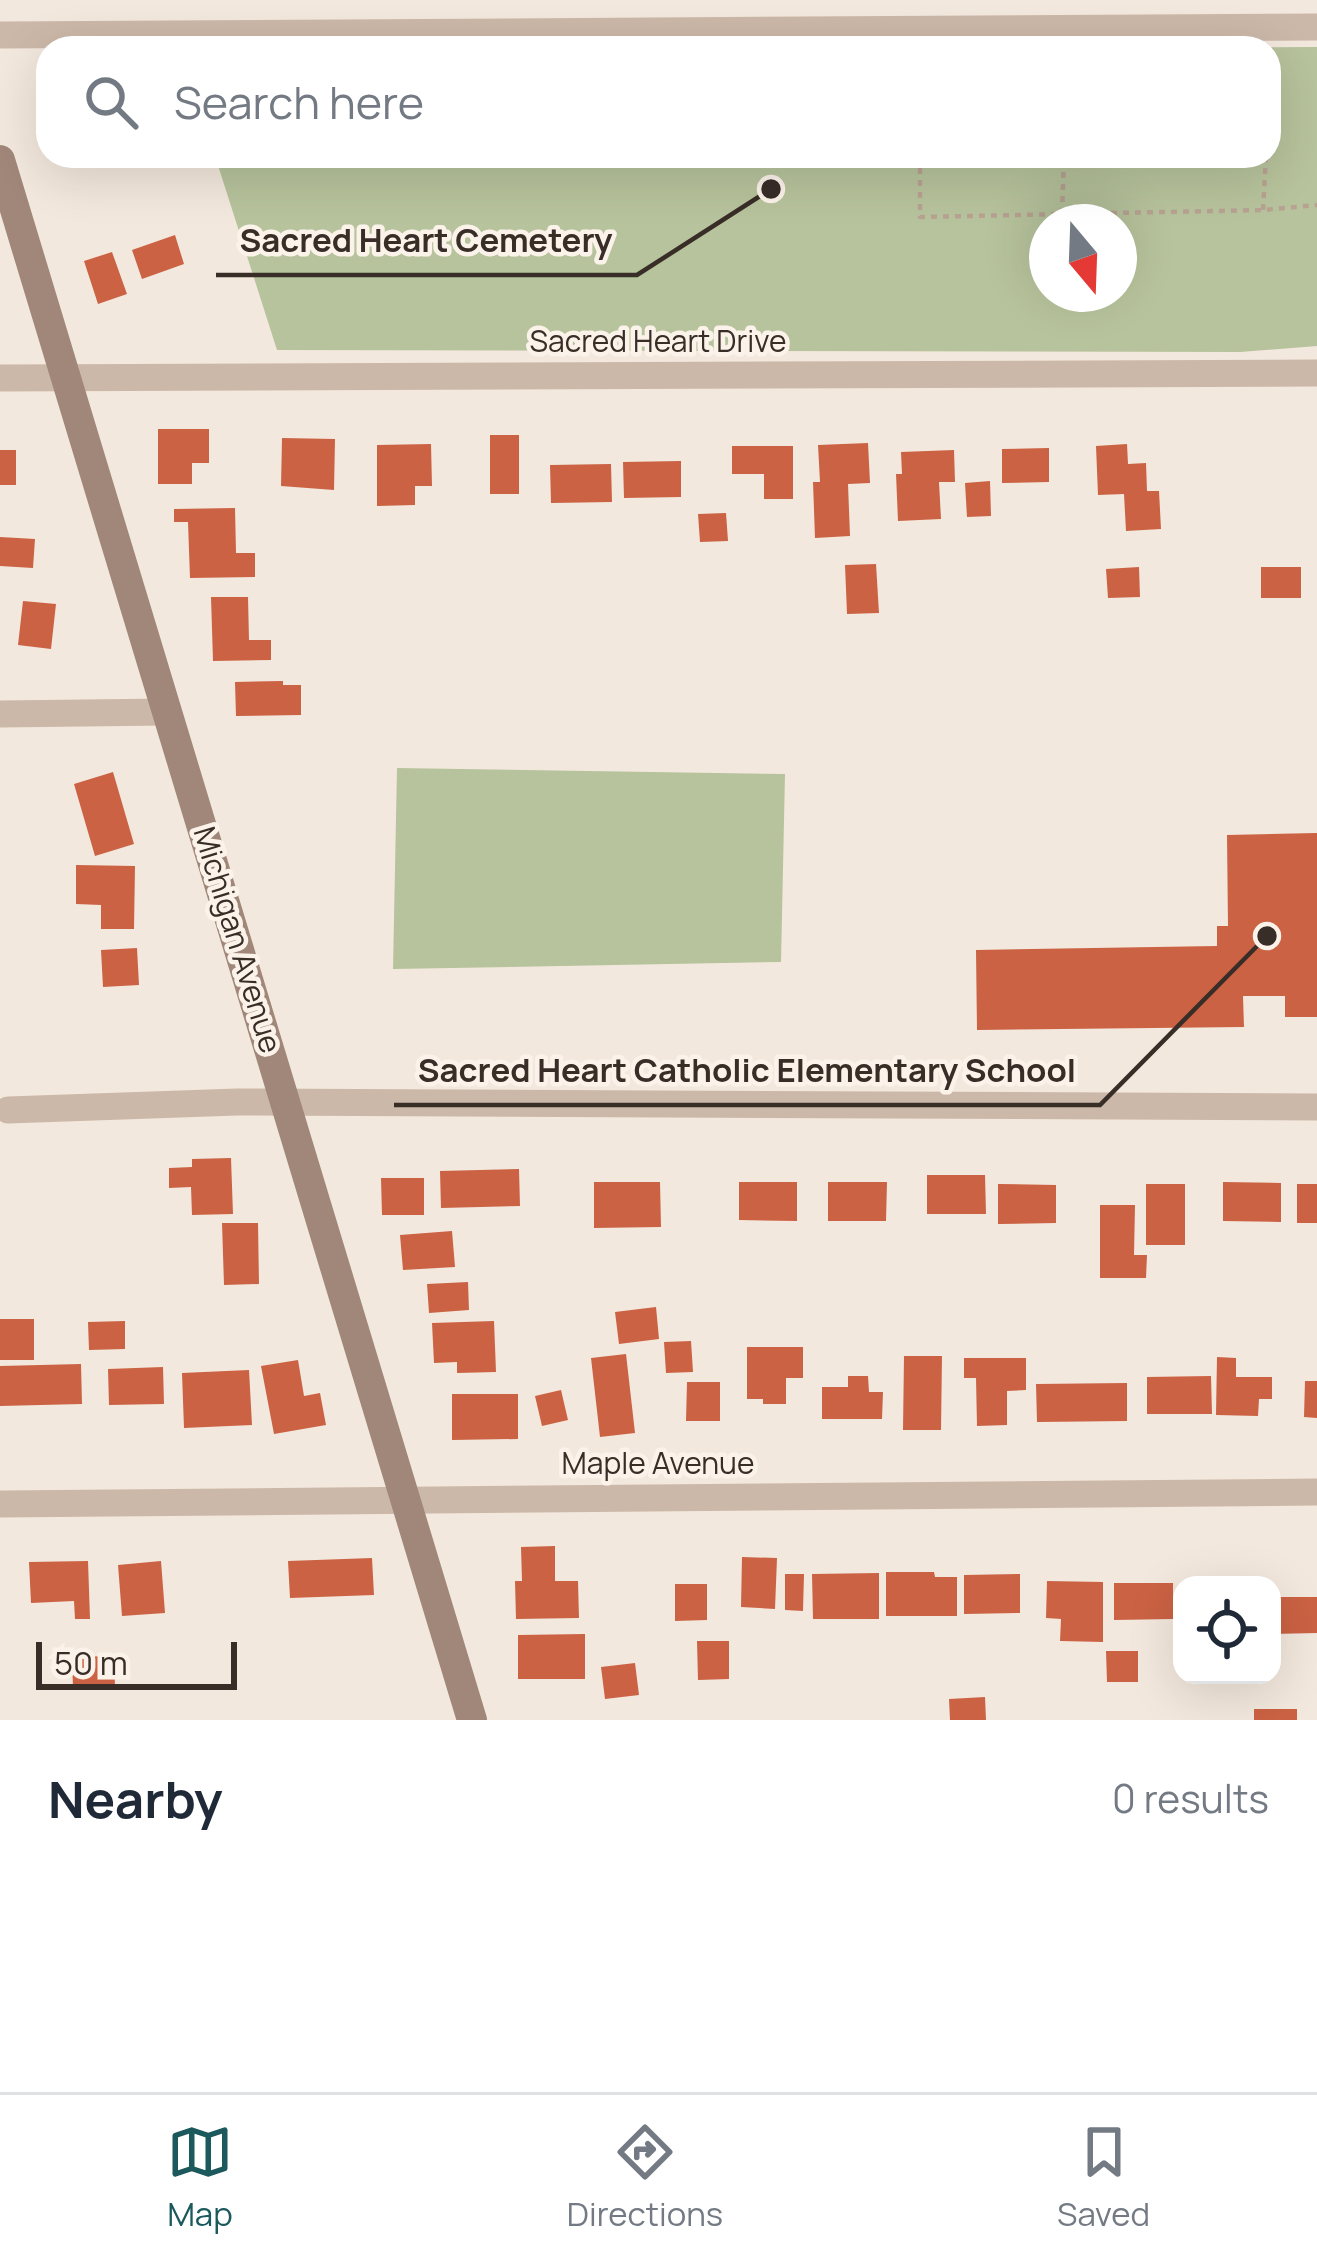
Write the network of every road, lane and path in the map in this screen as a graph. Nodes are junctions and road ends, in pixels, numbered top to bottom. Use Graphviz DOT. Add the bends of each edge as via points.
graph roads {
  1 [pos="1317,27"];
  2 [pos="0,35"];
  3 [pos="0,160"];
  4 [pos="920,168"];
  5 [pos="1064,168"];
  6 [pos="1266,168"];
  7 [pos="1062,204"];
  8 [pos="1317,205"];
  9 [pos="1264,210"];
  10 [pos="1137,213"];
  11 [pos="1029,215"];
  12 [pos="1317,374"];
  13 [pos="68,377"];
  14 [pos="0,378"];
  15 [pos="167,712"];
  16 [pos="0,714"];
  17 [pos="286,1103"];
  18 [pos="1317,1108"];
  19 [pos="8,1110"];
  20 [pos="1317,1492"];
  21 [pos="404,1498"];
  22 [pos="0,1504"];
  23 [pos="472,1720"];
  1 -- 2 [label="street"];
  3 -- 13 [label="street, Michigan Avenue"];
  4 -- 11 [label="path" via="920,217"];
  5 -- 7 [label="path"];
  6 -- 9 [label="path"];
  8 -- 9 [label="path"];
  9 -- 10 [label="path"];
  12 -- 13 [label="street, Sacred Heart Drive"];
  13 -- 14 [label="street, Sacred Heart Drive"];
  13 -- 15 [label="street, Michigan Avenue"];
  15 -- 16 [label="street"];
  15 -- 17 [label="street, Michigan Avenue"];
  17 -- 18 [label="street"];
  17 -- 19 [label="street"];
  17 -- 21 [label="street, Michigan Avenue"];
  20 -- 21 [label="street, Maple Avenue"];
  21 -- 22 [label="street, Maple Avenue"];
  21 -- 23 [label="street, Michigan Avenue"];
}
